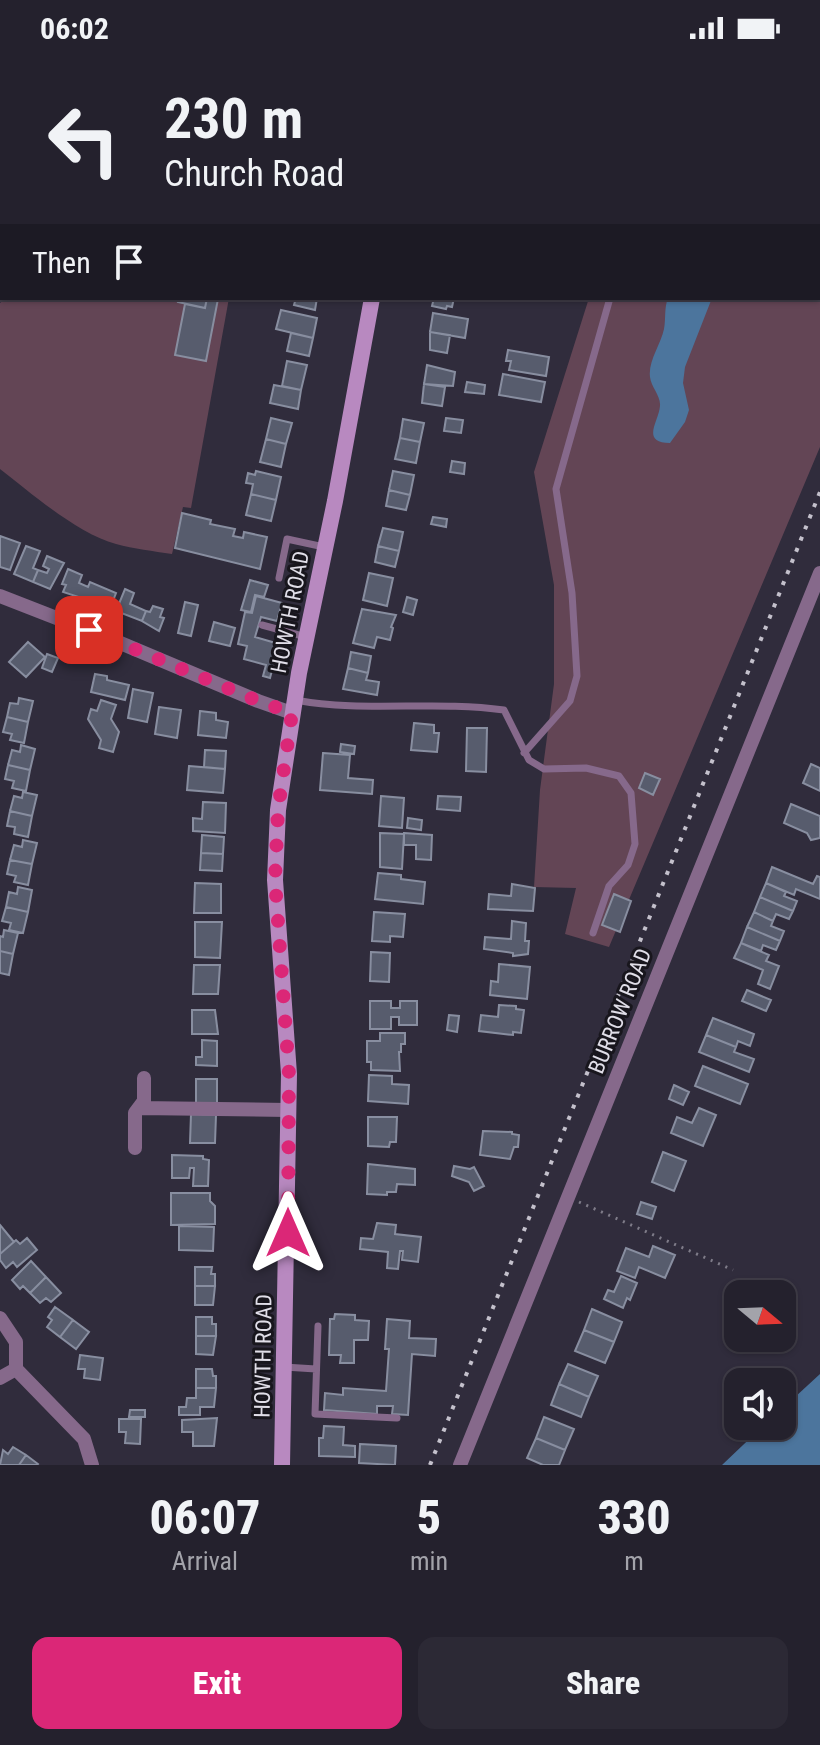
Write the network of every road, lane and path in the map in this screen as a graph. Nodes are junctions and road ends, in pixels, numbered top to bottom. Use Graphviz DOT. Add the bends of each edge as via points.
graph roads {
  1 [pos="372,300"];
  2 [pos="609,300"];
  3 [pos="325,548"];
  4 [pos="820,573"];
  5 [pos="279,578"];
  6 [pos="0,596"];
  7 [pos="262,625"];
  8 [pos="306,637"];
  9 [pos="294,706"];
  10 [pos="524,753"];
  11 [pos="593,933"];
  12 [pos="144,1078"];
  13 [pos="139,1108"];
  14 [pos="288,1110"];
  15 [pos="135,1148"];
  16 [pos="593,1208"];
  17 [pos="733,1270"];
  18 [pos="0,1318"];
  19 [pos="318,1326"];
  20 [pos="284,1367"];
  21 [pos="16,1369"];
  22 [pos="316,1369"];
  23 [pos="0,1378"];
  24 [pos="397,1418"];
  25 [pos="92,1465"];
  26 [pos="282,1465"];
  27 [pos="460,1465"];
  1 -- 3 [label="main road, HOWTH ROAD"];
  2 -- 10 [label="lane" via="556,489 572,593 577,676 570,701"];
  3 -- 5 [label="lane" via="287,539"];
  3 -- 8 [label="main road, HOWTH ROAD"];
  4 -- 27 [label="street, BURROW ROAD"];
  6 -- 9 [label="street" via="258,701"];
  7 -- 8 [label="lane"];
  8 -- 9 [label="main road, HOWTH ROAD"];
  9 -- 10 [label="lane" via="504,710"];
  9 -- 14 [label="main road, HOWTH ROAD" via="278,810 275,880"];
  10 -- 11 [label="lane" via="544,769 586,768 619,776 631,793 635,844 628,865 609,886"];
  12 -- 13 [label="street"];
  13 -- 14 [label="street"];
  13 -- 15 [label="street"];
  14 -- 20 [label="main road, HOWTH ROAD"];
  16 -- 17 [label="path"];
  18 -- 21 [label="street" via="16,1342"];
  19 -- 22 [label="lane"];
  20 -- 22 [label="lane"];
  20 -- 26 [label="main road, HOWTH ROAD"];
  21 -- 23 [label="street"];
  21 -- 25 [label="street" via="84,1439"];
  22 -- 24 [label="lane" via="315,1414"];
}
